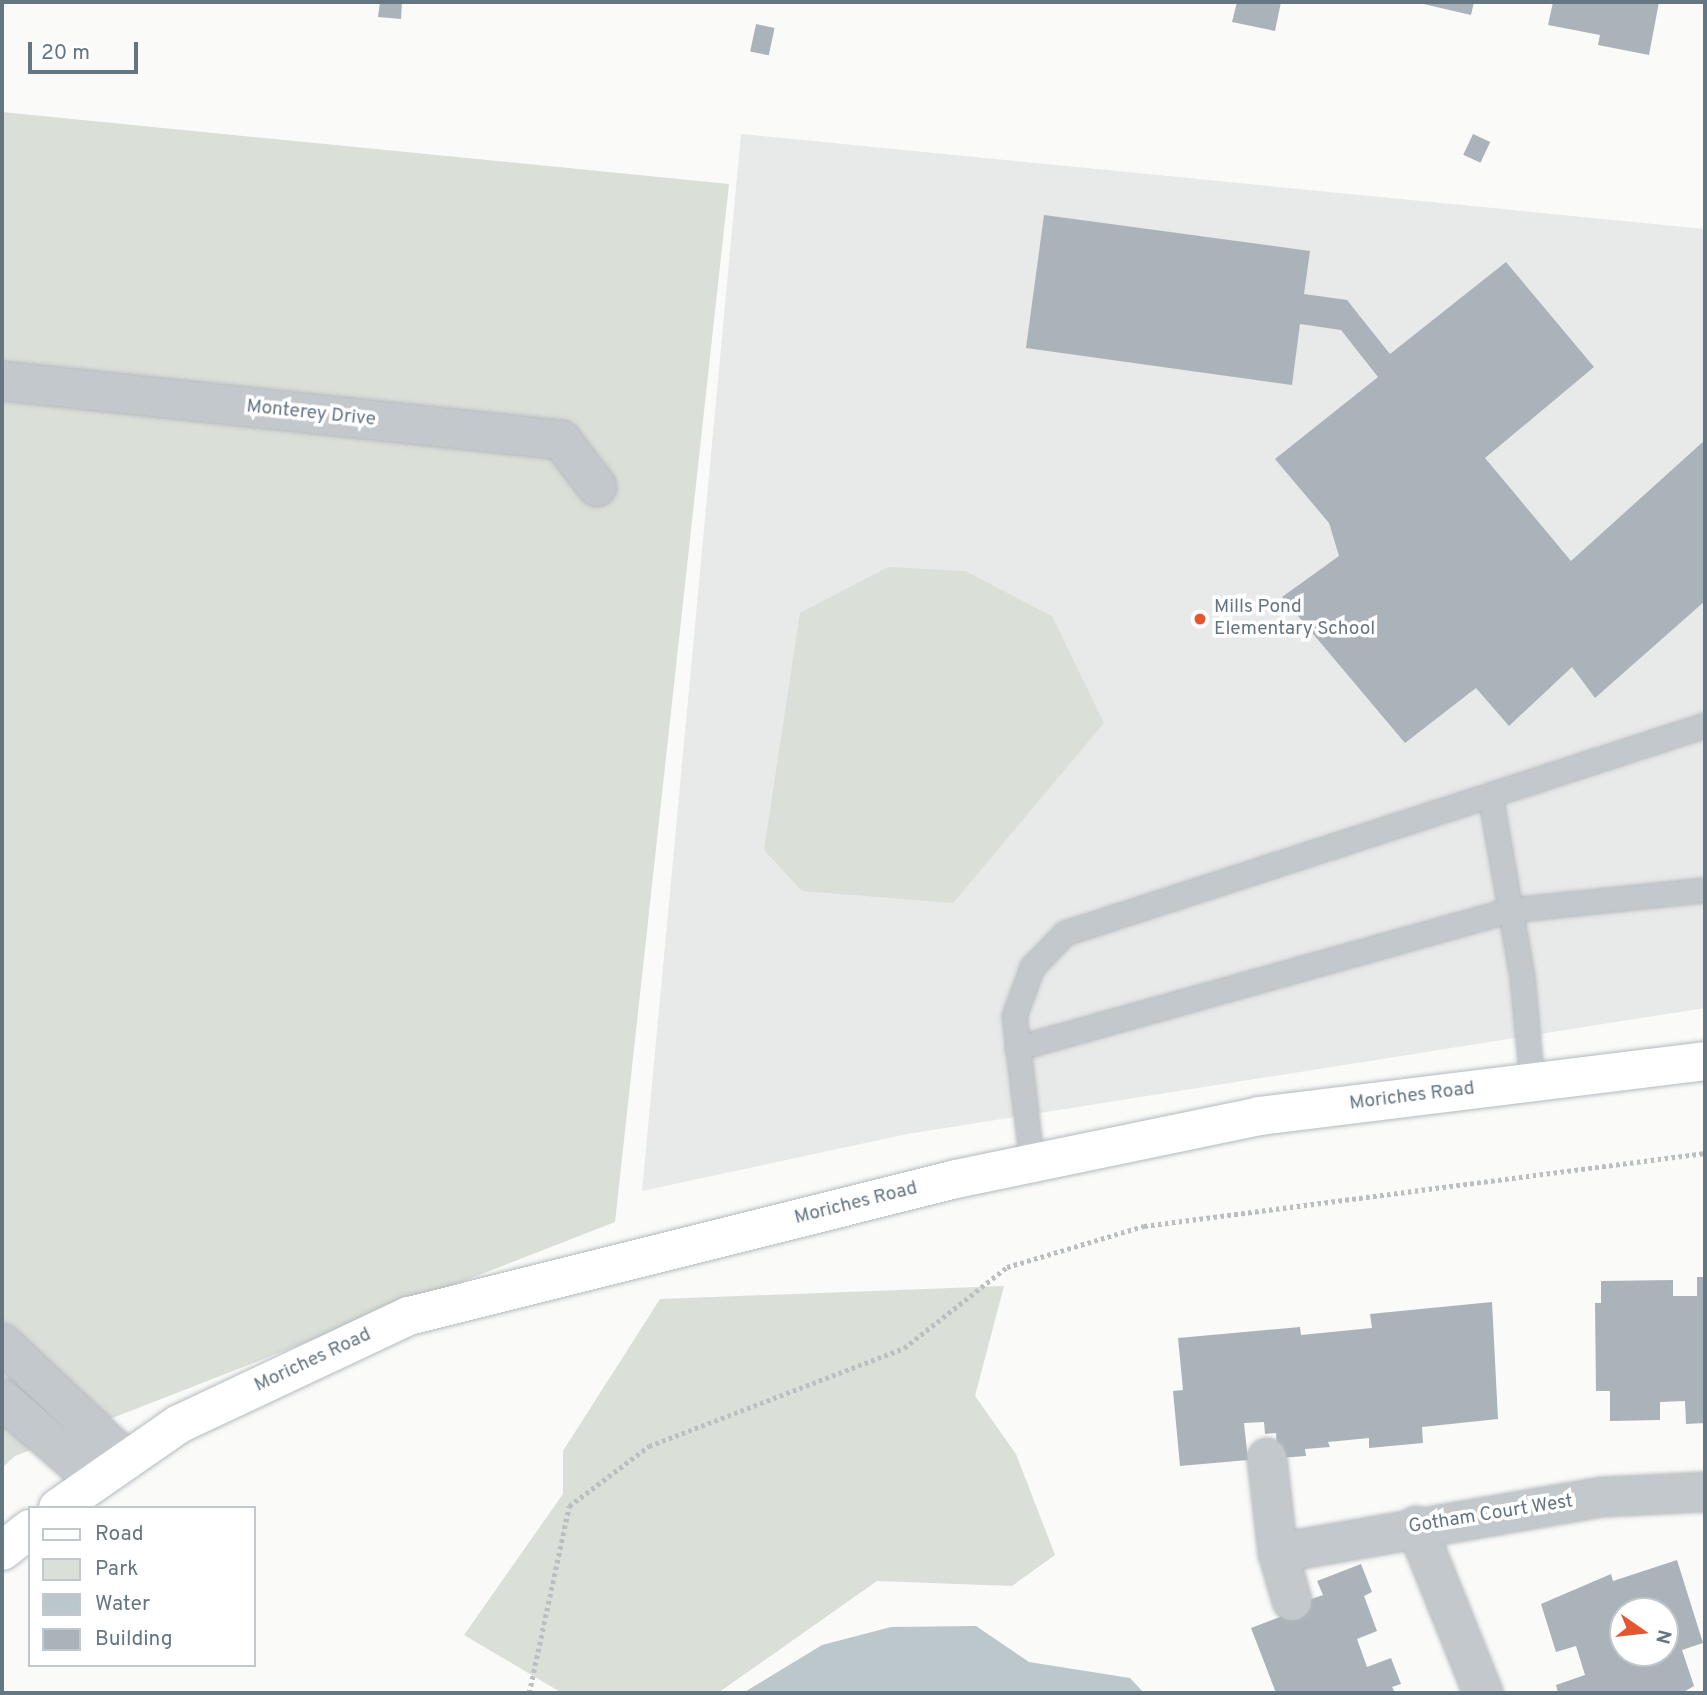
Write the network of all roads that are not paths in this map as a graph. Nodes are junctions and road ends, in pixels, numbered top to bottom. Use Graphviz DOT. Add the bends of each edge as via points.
graph roads {
  1 [pos="2,381"];
  2 [pos="597,487"];
  3 [pos="1705,725"];
  4 [pos="1490,795"];
  5 [pos="1705,890"];
  6 [pos="1510,910"];
  7 [pos="1017,1048"];
  8 [pos="1705,1061"];
  9 [pos="1532,1083"];
  10 [pos="1032,1164"];
  11 [pos="2,1343"];
  12 [pos="2,1399"];
  13 [pos="1267,1458"];
  14 [pos="110,1469"];
  15 [pos="1705,1492"];
  16 [pos="61,1506"];
  17 [pos="1416,1526"];
  18 [pos="28,1531"];
  19 [pos="2,1551"];
  20 [pos="1278,1553"];
  21 [pos="1292,1601"];
  22 [pos="1483,1693"];
  1 -- 2 [label="street, Monterey Drive" via="561,440"];
  3 -- 4 [label="lane"];
  4 -- 6 [label="lane"];
  4 -- 7 [label="lane" via="1065,933 1032,967 1014,1016"];
  5 -- 6 [label="lane"];
  6 -- 7 [label="lane"];
  6 -- 9 [label="lane"];
  7 -- 10 [label="lane"];
  8 -- 9 [label="main road, Moriches Road"];
  9 -- 10 [label="main road, Moriches Road" via="1259,1116"];
  10 -- 14 [label="main road, Moriches Road" via="409,1316 179,1424"];
  11 -- 14 [label="street"];
  12 -- 14 [label="street"];
  13 -- 20 [label="street"];
  14 -- 16 [label="main road, Moriches Road"];
  15 -- 17 [label="street, Gotham Court West" via="1603,1497"];
  17 -- 20 [label="street, Gotham Court West"];
  17 -- 22 [label="street"];
  18 -- 19 [label="main road"];
  20 -- 21 [label="street"];
}
